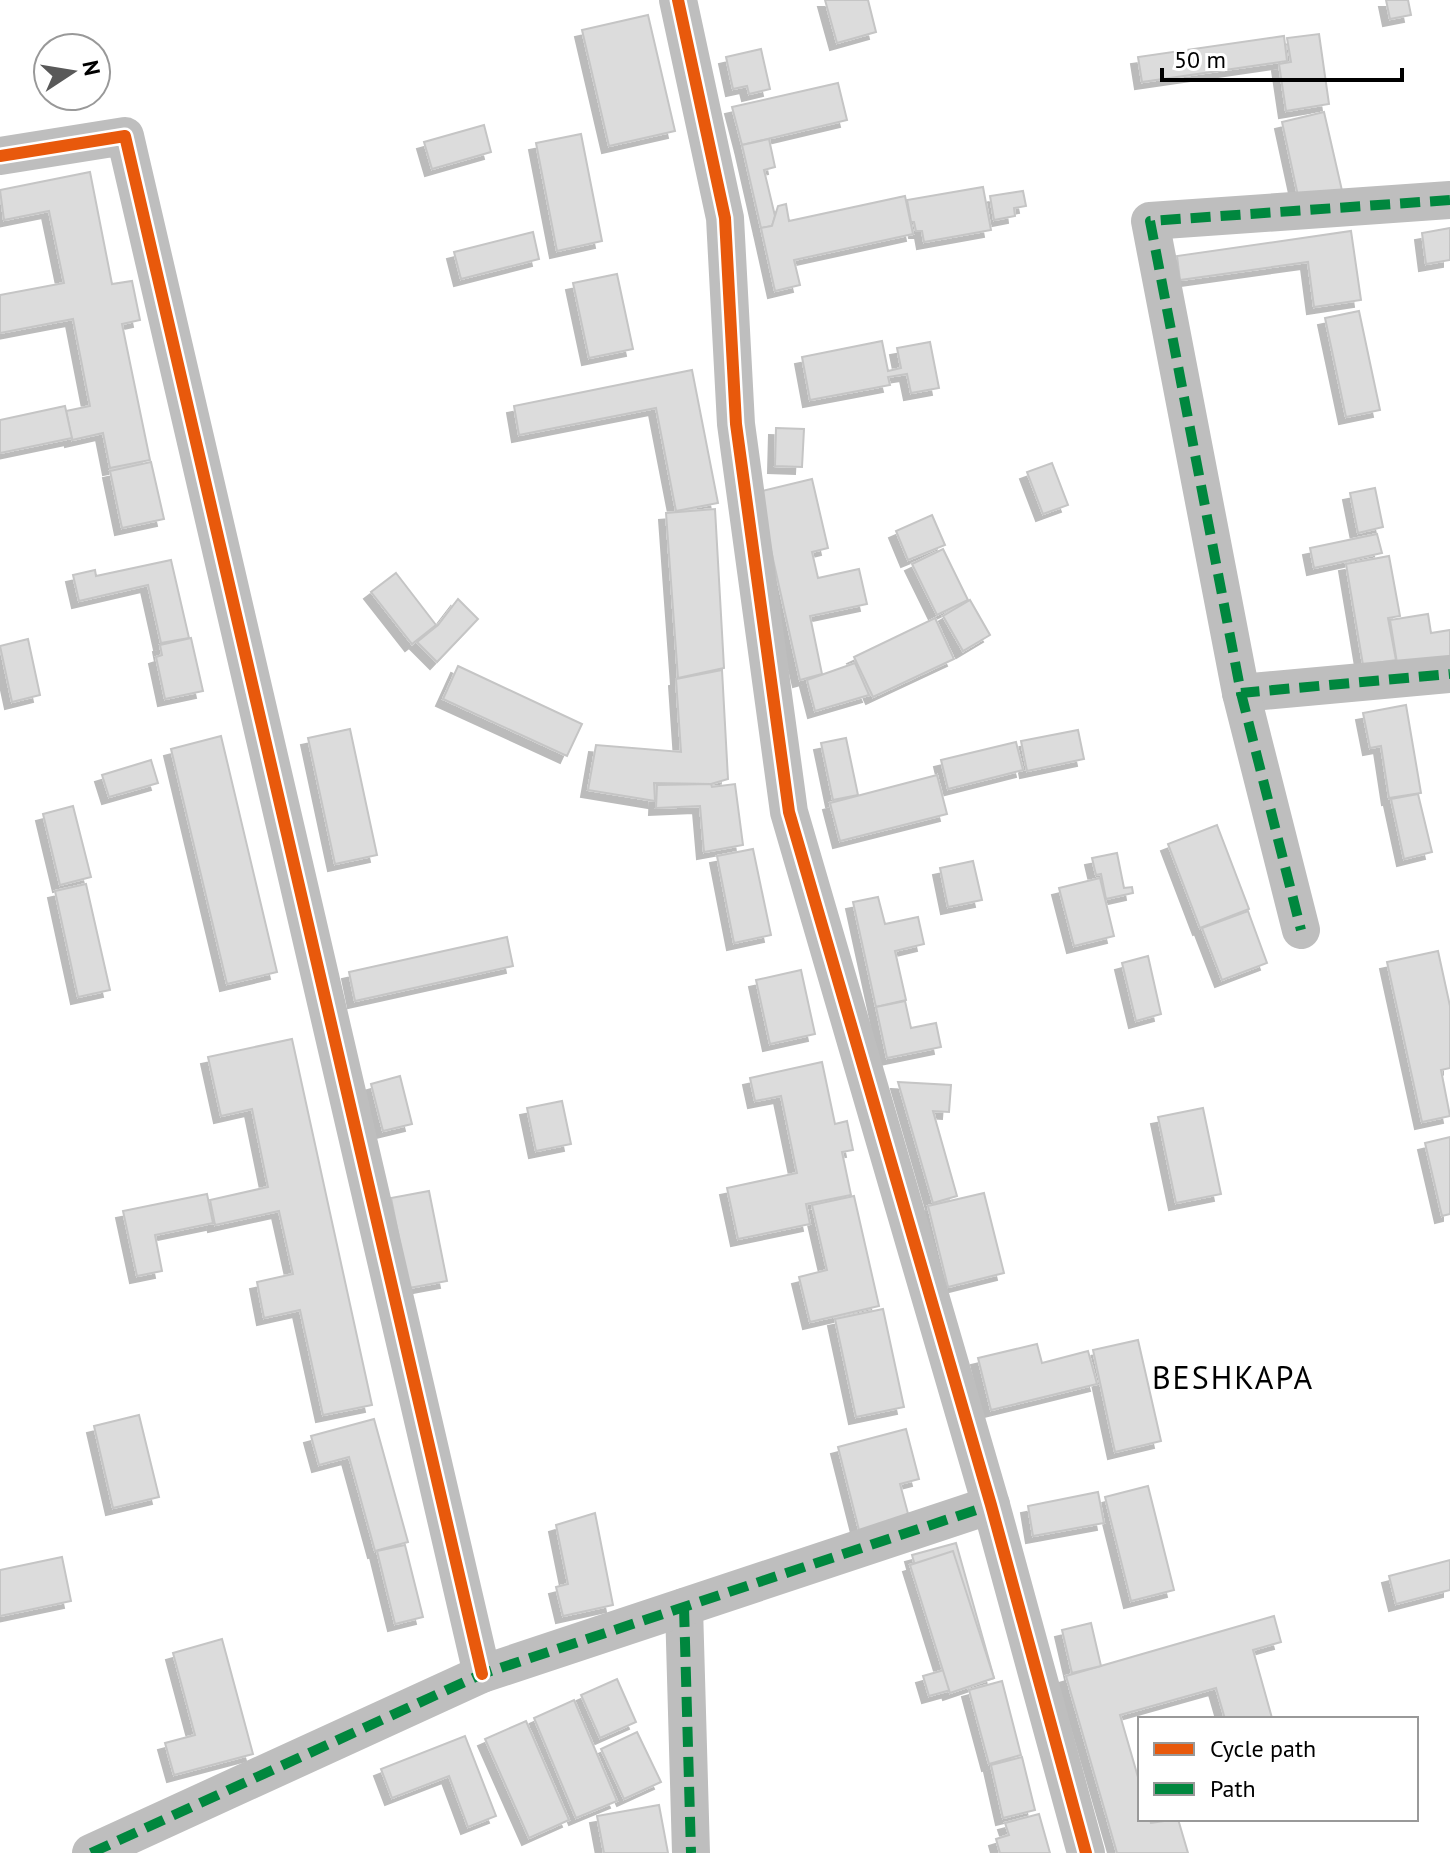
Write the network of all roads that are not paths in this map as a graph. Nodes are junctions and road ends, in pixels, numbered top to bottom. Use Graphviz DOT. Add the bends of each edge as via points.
graph roads {
  1 [pos="678,0"];
  2 [pos="0,156"];
  3 [pos="1450,200"];
  4 [pos="1450,674"];
  5 [pos="1241,693"];
  6 [pos="1301,930"];
  7 [pos="991,1505"];
  8 [pos="684,1607"];
  9 [pos="482,1674"];
  10 [pos="91,1853"];
  11 [pos="691,1853"];
  12 [pos="1086,1853"];
  1 -- 7 [label="street" via="725,218 736,424 789,812"];
  2 -- 9 [label="street" via="125,136"];
  3 -- 5 [label="street" via="1150,221"];
  4 -- 5 [label="street"];
  5 -- 6 [label="street"];
  7 -- 8 [label="street"];
  7 -- 12 [label="street"];
  8 -- 9 [label="street"];
  8 -- 11 [label="street"];
  9 -- 10 [label="street"];
}
